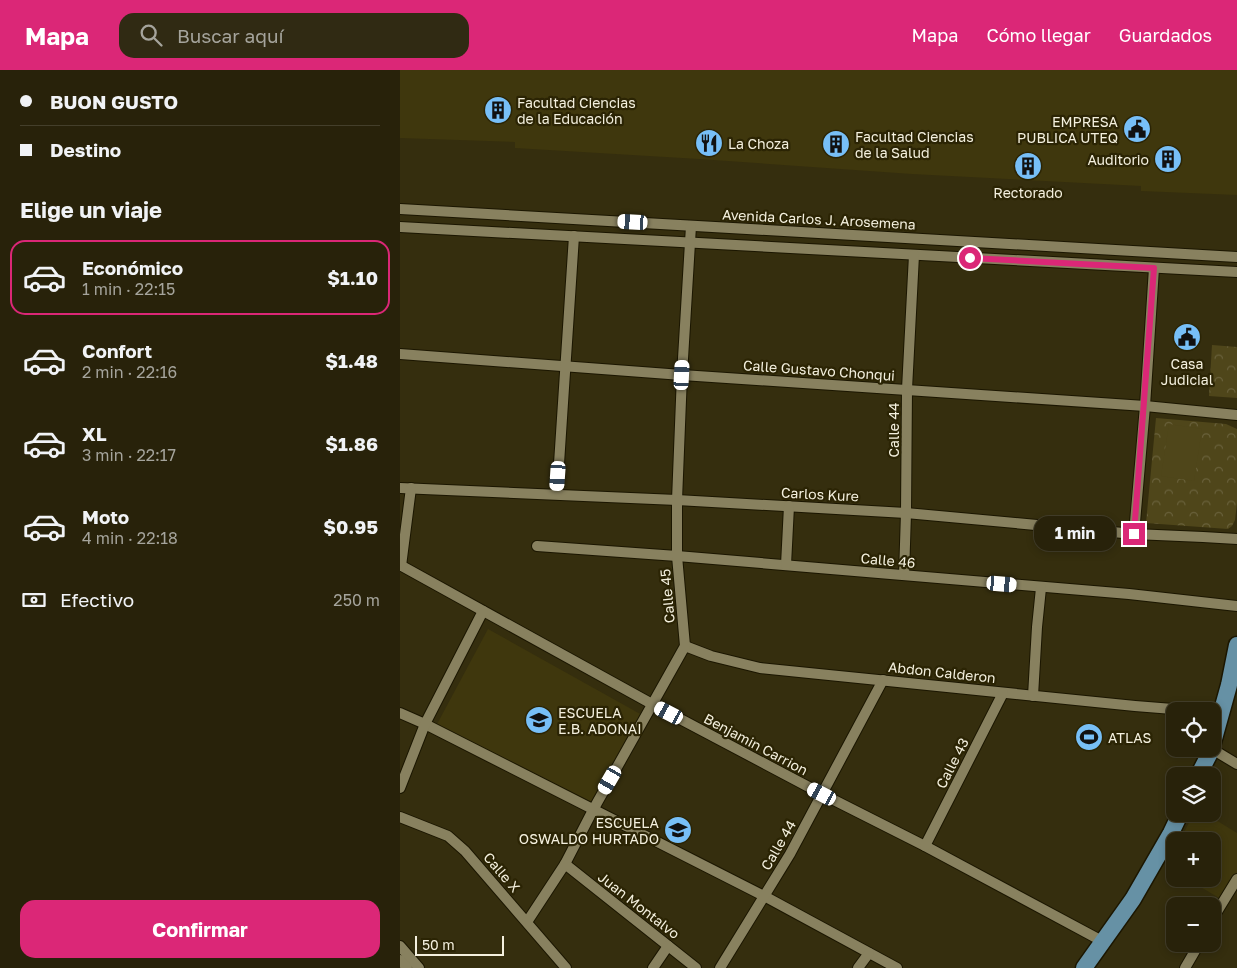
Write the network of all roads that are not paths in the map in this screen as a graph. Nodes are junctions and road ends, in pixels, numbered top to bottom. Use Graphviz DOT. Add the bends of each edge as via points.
graph roads {
  1 [pos="400,209"];
  2 [pos="691,226"];
  3 [pos="400,227"];
  4 [pos="574,236"];
  5 [pos="690,242"];
  6 [pos="914,255"];
  7 [pos="1237,257"];
  8 [pos="1154,268"];
  9 [pos="1237,272"];
  10 [pos="400,354"];
  11 [pos="565,366"];
  12 [pos="682,375"];
  13 [pos="907,390"];
  14 [pos="1145,406"];
  15 [pos="1237,415"];
  16 [pos="400,488"];
  17 [pos="411,488"];
  18 [pos="557,494"];
  19 [pos="677,500"];
  20 [pos="789,506"];
  21 [pos="906,513"];
  22 [pos="1134,534"];
  23 [pos="1237,539"];
  24 [pos="537,546"];
  25 [pos="677,556"];
  26 [pos="786,565"];
  27 [pos="401,566"];
  28 [pos="904,575"];
  29 [pos="1041,588"];
  30 [pos="1237,606"];
  31 [pos="483,611"];
  32 [pos="1237,645"];
  33 [pos="685,646"];
  34 [pos="883,680"];
  35 [pos="1003,693"];
  36 [pos="1033,696"];
  37 [pos="652,704"];
  38 [pos="1221,705"];
  39 [pos="1166,708"];
  40 [pos="400,712"];
  41 [pos="425,724"];
  42 [pos="1221,754"];
  43 [pos="1237,764"];
  44 [pos="400,788"];
  45 [pos="822,794"];
  46 [pos="593,810"];
  47 [pos="400,817"];
  48 [pos="1176,822"];
  49 [pos="925,846"];
  50 [pos="565,864"];
  51 [pos="1237,879"];
  52 [pos="764,896"];
  53 [pos="1221,905"];
  54 [pos="527,922"];
  55 [pos="1102,941"];
  56 [pos="400,946"];
  57 [pos="668,946"];
  58 [pos="1194,952"];
  59 [pos="868,953"];
  60 [pos="400,960"];
  61 [pos="407,968"];
  62 [pos="419,968"];
  63 [pos="566,968"];
  64 [pos="653,968"];
  65 [pos="696,968"];
  66 [pos="720,968"];
  67 [pos="858,968"];
  68 [pos="897,968"];
  69 [pos="1084,968"];
  70 [pos="1184,968"];
  1 -- 2 [label="street, Avenida Carlos J. Arosemena"];
  2 -- 5 [label="street, Calle 45"];
  2 -- 7 [label="street, Avenida Carlos J. Arosemena"];
  3 -- 4 [label="street"];
  4 -- 5 [label="street"];
  4 -- 11 [label="street"];
  5 -- 6 [label="street"];
  5 -- 12 [label="street, Calle 45"];
  6 -- 8 [label="street"];
  6 -- 13 [label="street, Calle 44"];
  8 -- 9 [label="street"];
  8 -- 14 [label="street"];
  10 -- 11 [label="street, Calle Gustavo Chonqui"];
  11 -- 12 [label="street, Calle Gustavo Chonqui"];
  11 -- 18 [label="street"];
  12 -- 13 [label="street, Calle Gustavo Chonqui"];
  12 -- 19 [label="street, Calle 45"];
  13 -- 14 [label="street, Calle Gustavo Chonqui"];
  13 -- 21 [label="street, Calle 44"];
  14 -- 15 [label="street, Calle Gustavo Chonqui"];
  14 -- 22 [label="street"];
  16 -- 17 [label="street, Carlos Kure"];
  17 -- 18 [label="street, Carlos Kure"];
  17 -- 27 [label="street"];
  18 -- 19 [label="street, Carlos Kure"];
  19 -- 20 [label="street, Carlos Kure"];
  19 -- 25 [label="street, Calle 45"];
  20 -- 21 [label="street, Carlos Kure"];
  20 -- 26 [label="street"];
  21 -- 22 [label="street, Carlos Kure"];
  21 -- 28 [label="street, Calle 44"];
  22 -- 23 [label="street, Carlos Kure"];
  24 -- 25 [label="street, Calle 46"];
  25 -- 26 [label="street, Calle 46"];
  25 -- 33 [label="street, Calle 45"];
  26 -- 28 [label="street, Calle 46"];
  27 -- 31 [label="street, Benjamin Carrion"];
  28 -- 29 [label="street, Calle 46"];
  29 -- 30 [label="street, Calle 46"];
  29 -- 36 [label="street"];
  31 -- 37 [label="street, Benjamin Carrion"];
  31 -- 41 [label="street"];
  32 -- 38 [label="main road" via="1229,685"];
  33 -- 34 [label="street, Abdon Calderon" via="760,668"];
  33 -- 37 [label="street"];
  34 -- 35 [label="street, Abdon Calderon"];
  34 -- 45 [label="street, Calle 44"];
  35 -- 36 [label="street, Abdon Calderon"];
  35 -- 49 [label="street, Calle 43"];
  36 -- 39 [label="street, Abdon Calderon"];
  37 -- 45 [label="street, Benjamin Carrion"];
  37 -- 46 [label="street"];
  40 -- 41 [label="street"];
  41 -- 44 [label="street"];
  41 -- 46 [label="street"];
  42 -- 43 [label="street"];
  45 -- 49 [label="street, Benjamin Carrion"];
  45 -- 52 [label="street, Calle 44"];
  46 -- 50 [label="street"];
  46 -- 52 [label="street"];
  47 -- 54 [label="street, Calle X" via="448,836"];
  48 -- 55 [label="main road" via="1133,899"];
  49 -- 55 [label="street, Benjamin Carrion"];
  50 -- 54 [label="street"];
  50 -- 57 [label="street, Juan Montalvo"];
  51 -- 53 [label="street"];
  52 -- 59 [label="street"];
  52 -- 66 [label="street, Calle 44"];
  54 -- 63 [label="street, Calle X"];
  55 -- 69 [label="main road"];
  56 -- 62 [label="street"];
  57 -- 64 [label="street"];
  57 -- 65 [label="street, Juan Montalvo"];
  58 -- 70 [label="street"];
  59 -- 67 [label="street"];
  59 -- 68 [label="street"];
  60 -- 61 [label="street"];
}
